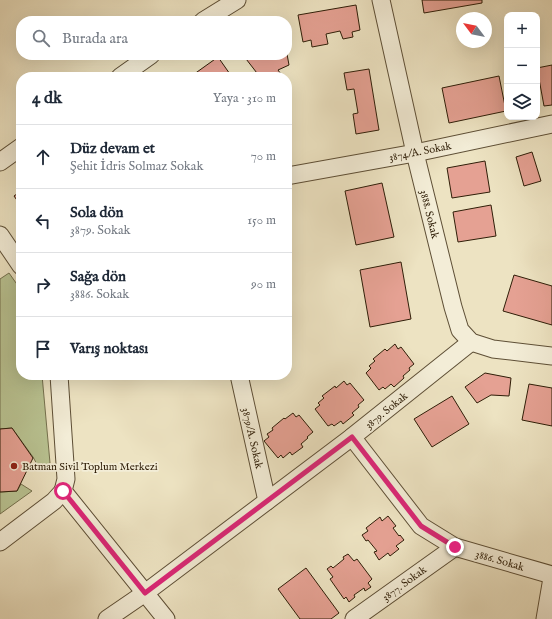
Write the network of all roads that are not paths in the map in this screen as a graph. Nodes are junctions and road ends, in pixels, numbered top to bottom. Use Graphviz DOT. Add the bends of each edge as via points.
graph roads {
  1 [pos="237,0"];
  2 [pos="381,0"];
  3 [pos="211,16"];
  4 [pos="144,60"];
  5 [pos="127,72"];
  6 [pos="551,127"];
  7 [pos="16,151"];
  8 [pos="414,152"];
  9 [pos="0,162"];
  10 [pos="292,175"];
  11 [pos="0,235"];
  12 [pos="16,259"];
  13 [pos="470,342"];
  14 [pos="552,356"];
  15 [pos="59,380"];
  16 [pos="240,380"];
  17 [pos="352,437"];
  18 [pos="63,491"];
  19 [pos="267,501"];
  20 [pos="0,542"];
  21 [pos="455,547"];
  22 [pos="552,575"];
  23 [pos="552,578"];
  24 [pos="145,593"];
  25 [pos="107,619"];
  26 [pos="166,619"];
  27 [pos="354,619"];
  28 [pos="545,619"];
  1 -- 3 [label="street"];
  2 -- 8 [label="street, 3888. Sokak"];
  4 -- 5 [label="street"];
  6 -- 8 [label="street, 3874/A. Sokak"];
  7 -- 9 [label="street"];
  8 -- 10 [label="street, 3874/A. Sokak"];
  8 -- 13 [label="street, 3888. Sokak" via="453,307 460,330"];
  11 -- 12 [label="street"];
  13 -- 14 [label="street" via="493,348"];
  13 -- 17 [label="street, 3879. Sokak"];
  15 -- 18 [label="street" via="66,480"];
  16 -- 19 [label="street, 3879/A. Sokak"];
  17 -- 19 [label="street, 3879. Sokak"];
  17 -- 21 [label="street, 3886. Sokak" via="421,526"];
  18 -- 20 [label="street" via="54,501"];
  18 -- 24 [label="street"];
  19 -- 24 [label="street, 3879. Sokak"];
  21 -- 22 [label="street, 3886. Sokak"];
  21 -- 27 [label="street, 3877. Sokak"];
  23 -- 28 [label="street"];
  24 -- 25 [label="street, 3879. Sokak"];
  24 -- 26 [label="street"];
}
